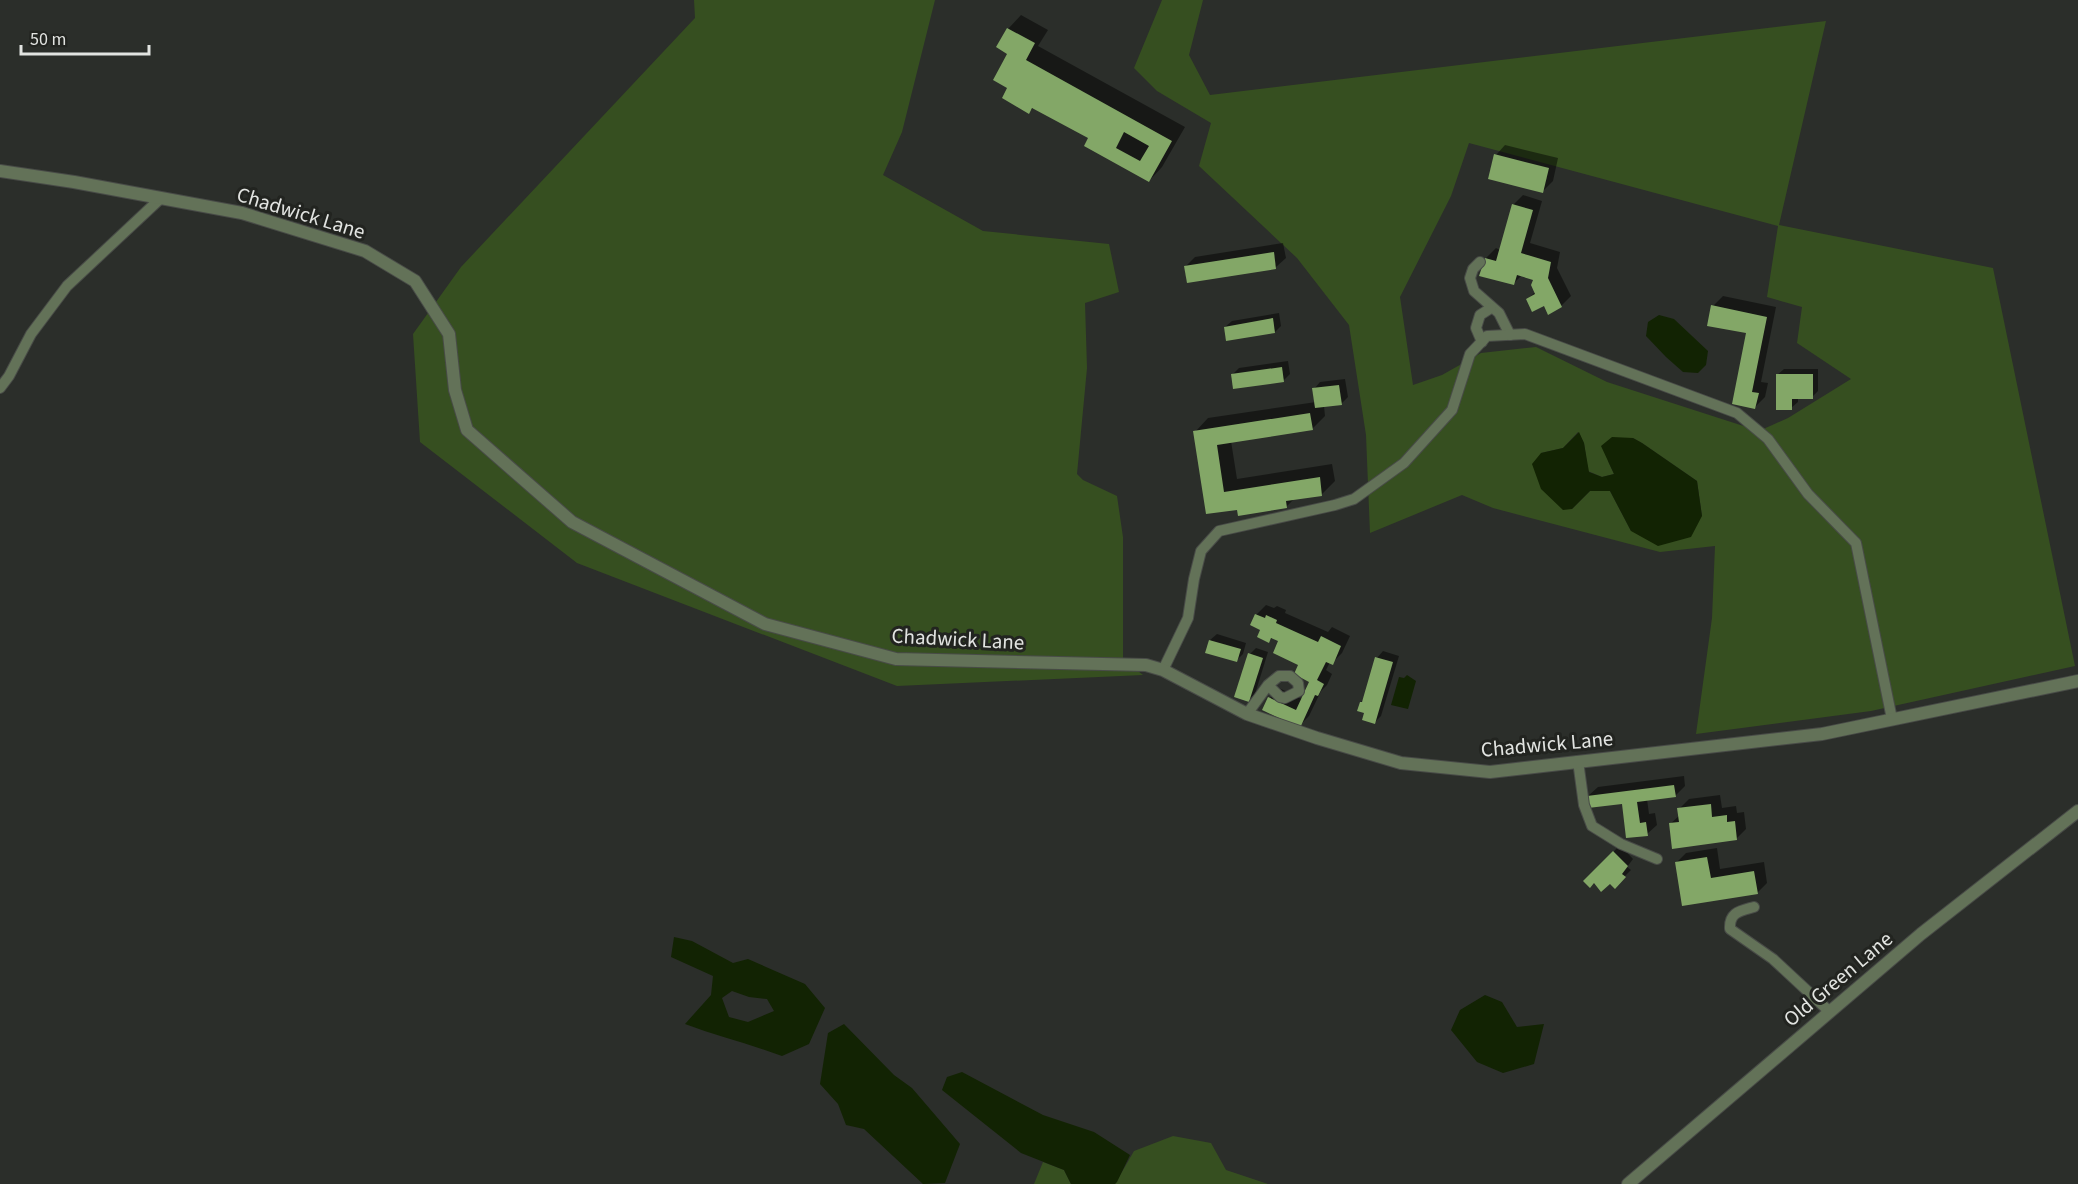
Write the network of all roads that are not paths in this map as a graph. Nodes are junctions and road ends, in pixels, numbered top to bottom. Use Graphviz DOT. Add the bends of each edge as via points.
graph roads {
  1 [pos="0,171"];
  2 [pos="161,198"];
  3 [pos="1480,262"];
  4 [pos="1491,308"];
  5 [pos="1510,335"];
  6 [pos="1482,342"];
  7 [pos="0,387"];
  8 [pos="1163,670"];
  9 [pos="2078,681"];
  10 [pos="1268,685"];
  11 [pos="1247,714"];
  12 [pos="1892,719"];
  13 [pos="1578,761"];
  14 [pos="2078,811"];
  15 [pos="1657,859"];
  16 [pos="1754,907"];
  17 [pos="1830,1012"];
  18 [pos="1628,1184"];
  1 -- 2 [label="street, Chadwick Lane"];
  2 -- 7 [label="lane" via="67,286"];
  2 -- 8 [label="street, Chadwick Lane" via="242,213 365,251 415,281 449,333 455,390 467,430 572,522 765,624 896,659 1146,665"];
  3 -- 4 [label="lane" via="1470,278 1474,291"];
  4 -- 5 [label="lane" via="1499,313"];
  4 -- 6 [label="lane" via="1480,315 1476,328"];
  5 -- 6 [label="lane" via="1487,336"];
  5 -- 12 [label="lane" via="1525,334 1737,413 1768,439 1808,494 1856,543"];
  6 -- 8 [label="lane" via="1470,354 1452,410 1396,469 1354,499 1219,531 1201,552 1188,618"];
  8 -- 11 [label="street, Chadwick Lane"];
  9 -- 12 [label="street, Chadwick Lane"];
  10 -- 11 [label="lane"];
  11 -- 13 [label="street, Chadwick Lane" via="1401,763 1490,772"];
  12 -- 13 [label="street, Chadwick Lane" via="1822,734"];
  13 -- 15 [label="lane" via="1584,805 1592,826"];
  14 -- 17 [label="street, Old Green Lane"];
  16 -- 17 [label="lane" via="1734,913 1729,920 1730,929 1773,959"];
  17 -- 18 [label="street, Old Green Lane"];
}
